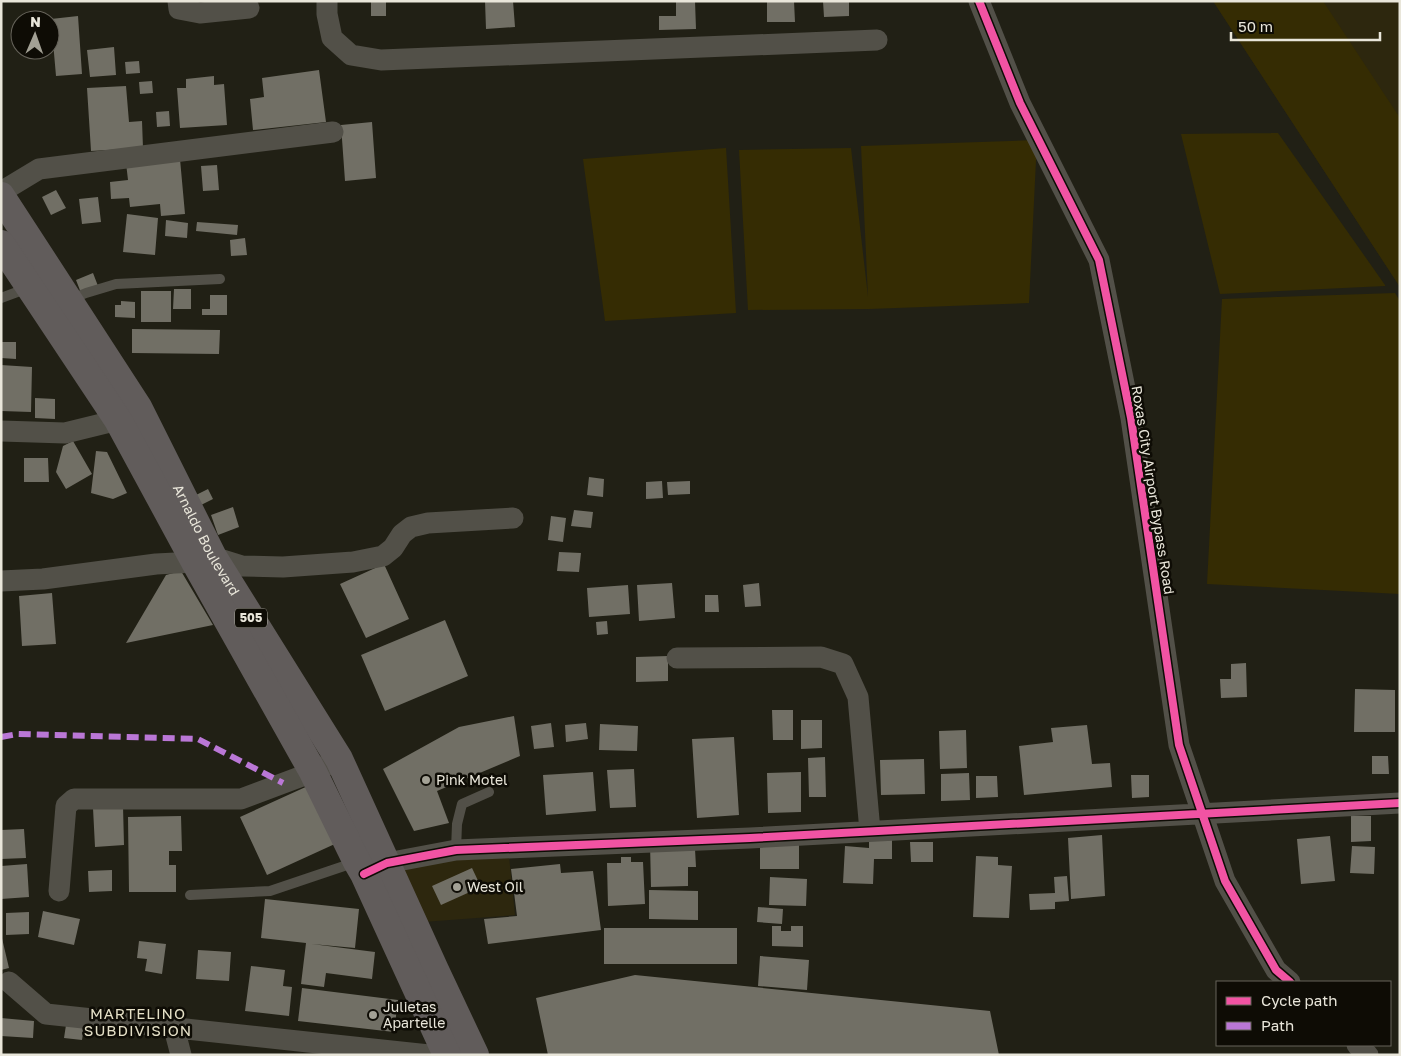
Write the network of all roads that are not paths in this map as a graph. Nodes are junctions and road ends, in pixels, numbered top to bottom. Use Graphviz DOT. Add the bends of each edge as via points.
graph roads {
  1 [pos="178,1"];
  2 [pos="327,1"];
  3 [pos="979,1"];
  4 [pos="249,8"];
  5 [pos="877,40"];
  6 [pos="333,132"];
  7 [pos="1,192"];
  8 [pos="1,196"];
  9 [pos="1,244"];
  10 [pos="220,278"];
  11 [pos="29,288"];
  12 [pos="1,298"];
  13 [pos="69,300"];
  14 [pos="128,414"];
  15 [pos="1,430"];
  16 [pos="513,518"];
  17 [pos="204,559"];
  18 [pos="1,581"];
  19 [pos="677,658"];
  20 [pos="338,759"];
  21 [pos="313,772"];
  22 [pos="490,792"];
  23 [pos="1400,803"];
  24 [pos="870,831"];
  25 [pos="456,850"];
  26 [pos="369,866"];
  27 [pos="59,891"];
  28 [pos="190,895"];
  29 [pos="1289,981"];
  30 [pos="9,982"];
  31 [pos="174,1028"];
  32 [pos="1358,1046"];
  33 [pos="181,1055"];
  34 [pos="428,1055"];
  35 [pos="447,1055"];
  36 [pos="475,1055"];
  37 [pos="1368,1055"];
  1 -- 4 [label="street" via="179,9 200,13"];
  2 -- 5 [label="street" via="332,38 351,56 381,60"];
  3 -- 29 [label="street, Roxas City Airport Bypass Road" via="1020,103 1098,260 1131,418 1179,745 1225,882 1276,970"];
  6 -- 7 [label="street" via="39,170"];
  8 -- 13 [label="highway, Arnaldo Boulevard / 505"];
  9 -- 11 [label="highway, Arnaldo Boulevard / 505"];
  10 -- 13 [label="lane" via="116,284"];
  11 -- 12 [label="lane"];
  11 -- 14 [label="highway, Arnaldo Boulevard / 505"];
  13 -- 14 [label="highway, Arnaldo Boulevard / 505"];
  14 -- 15 [label="street" via="65,433"];
  14 -- 17 [label="highway, Arnaldo Boulevard / 505"];
  16 -- 17 [label="street" via="428,523 412,527 383,556 352,562 283,567 242,566"];
  17 -- 18 [label="street" via="43,579"];
  17 -- 20 [label="highway, Arnaldo Boulevard / 505"];
  17 -- 21 [label="highway, Arnaldo Boulevard / 505"];
  19 -- 24 [label="street" via="821,657 843,664 858,697"];
  20 -- 21 [label="street"];
  20 -- 26 [label="highway, Arnaldo Boulevard / 505"];
  21 -- 26 [label="highway, Arnaldo Boulevard / 505"];
  21 -- 27 [label="street" via="241,799 74,799 66,806"];
  22 -- 25 [label="lane" via="462,804"];
  23 -- 24 [label="street"];
  24 -- 25 [label="street"];
  25 -- 26 [label="street"];
  26 -- 28 [label="lane" via="270,891"];
  26 -- 35 [label="highway, Arnaldo Boulevard / 505"];
  26 -- 36 [label="highway, Arnaldo Boulevard / 505" via="435,970"];
  30 -- 31 [label="street" via="46,1014"];
  31 -- 33 [label="street"];
  31 -- 34 [label="street"];
  32 -- 37 [label="street"];
}
